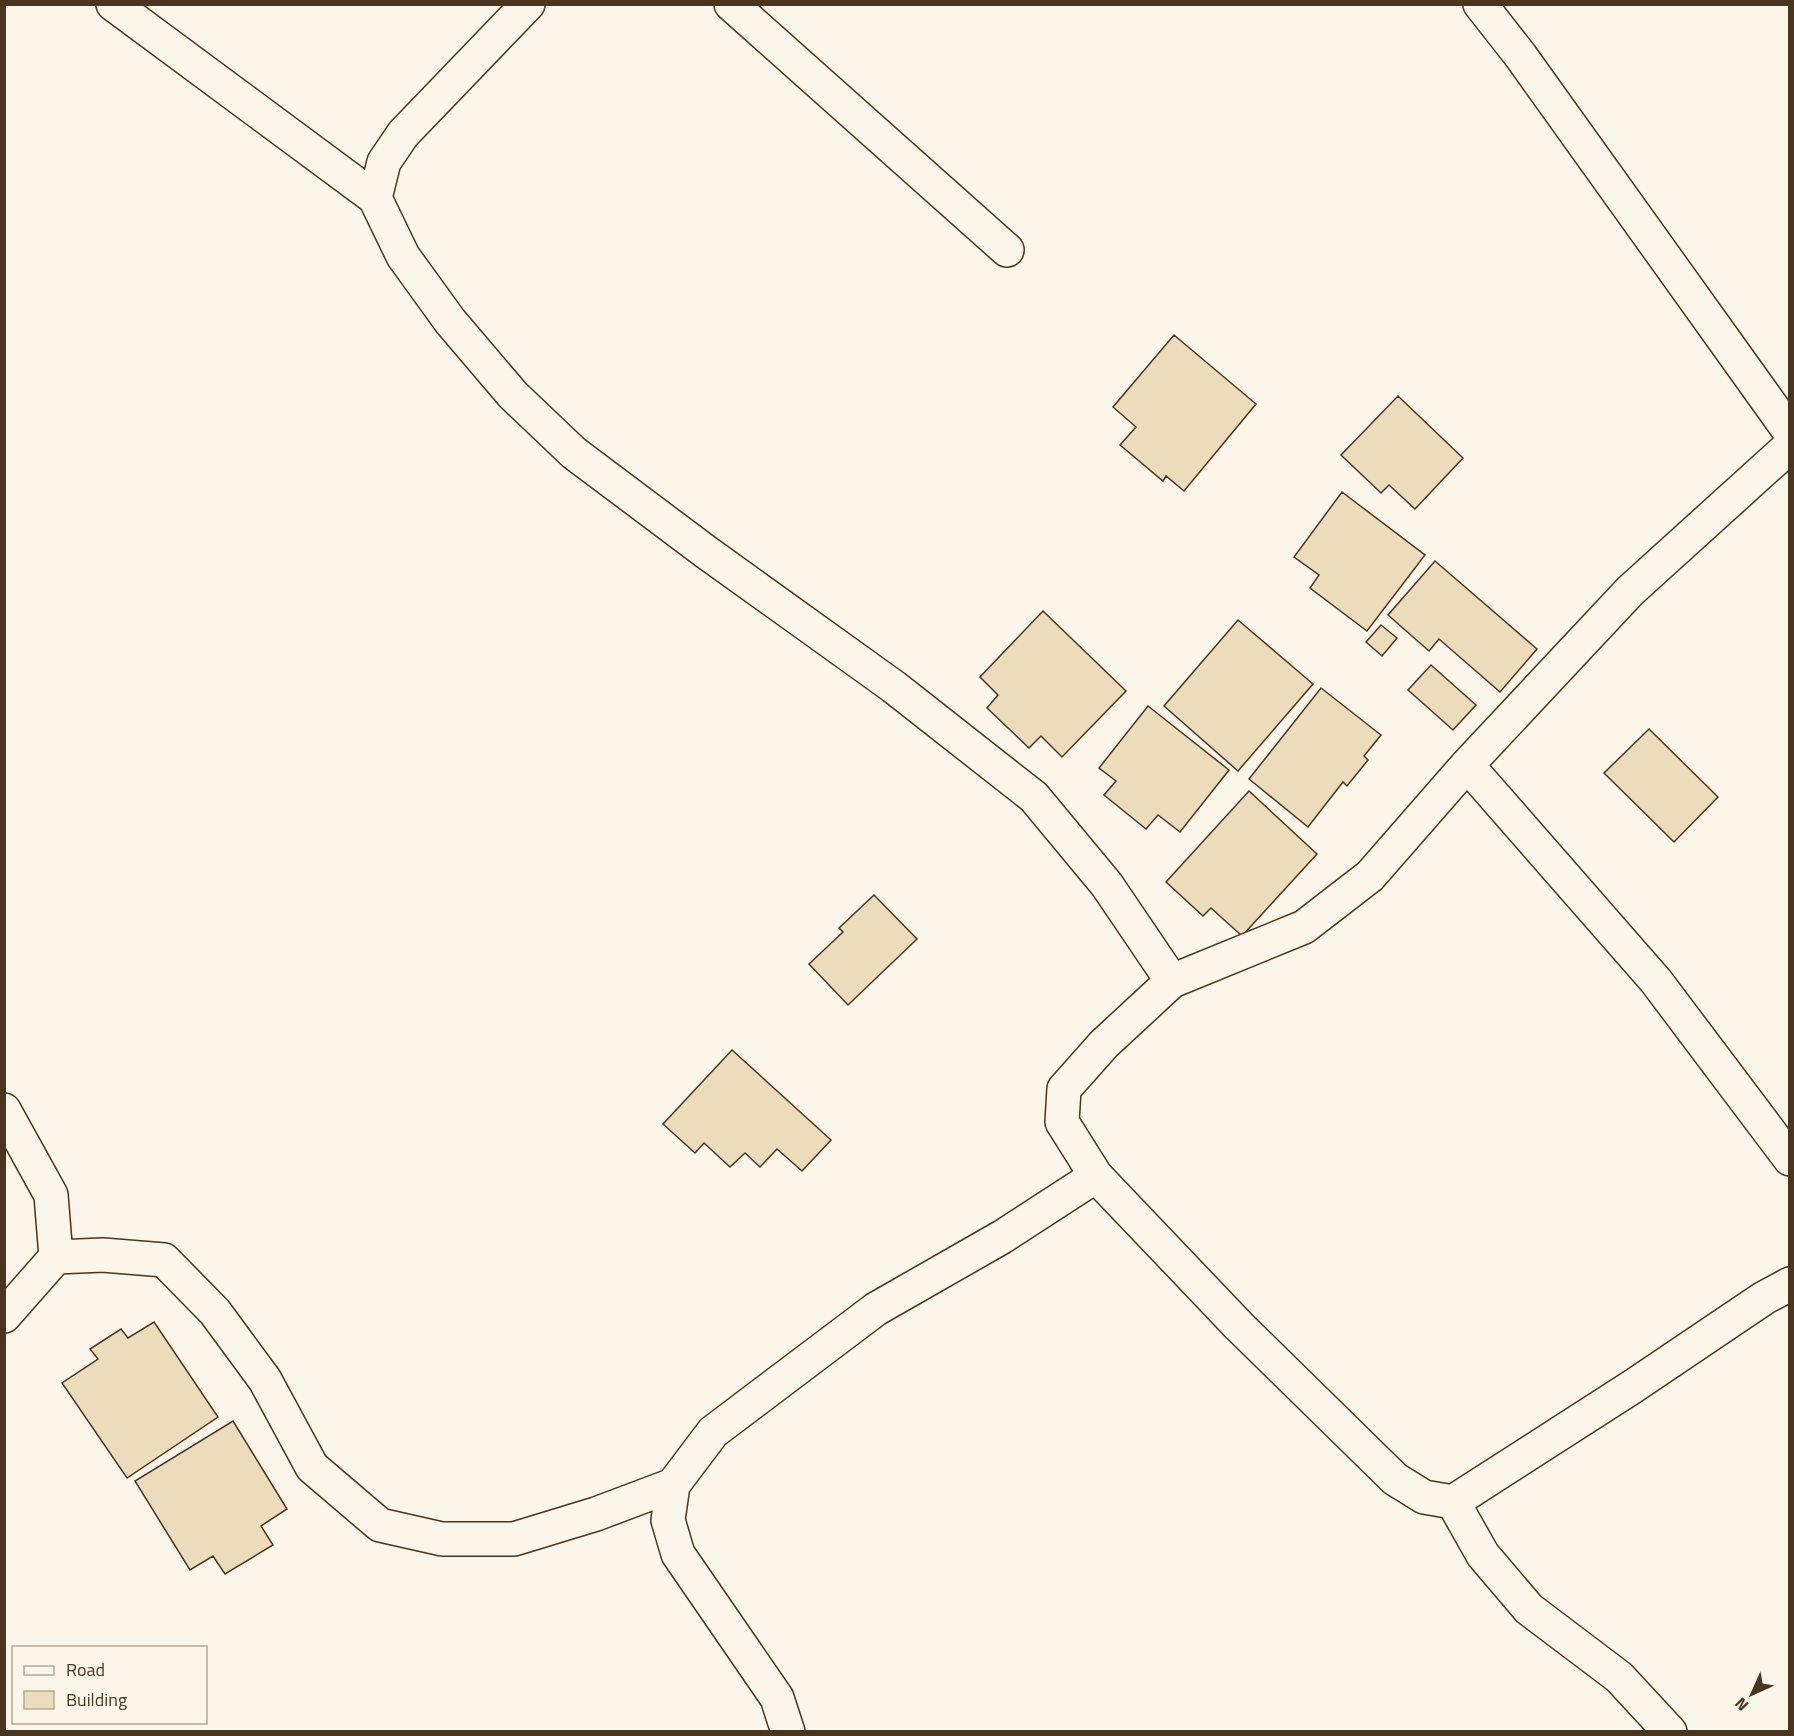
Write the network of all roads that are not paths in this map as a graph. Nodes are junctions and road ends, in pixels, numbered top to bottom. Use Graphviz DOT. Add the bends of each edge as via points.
graph roads {
  1 [pos="113,4"];
  2 [pos="528,4"];
  3 [pos="731,4"];
  4 [pos="1480,4"];
  5 [pos="375,198"];
  6 [pos="1007,250"];
  7 [pos="1790,432"];
  8 [pos="1790,446"];
  9 [pos="1467,765"];
  10 [pos="1172,981"];
  11 [pos="4,1110"];
  12 [pos="1790,1160"];
  13 [pos="1096,1176"];
  14 [pos="56,1257"];
  15 [pos="1790,1284"];
  16 [pos="4,1316"];
  17 [pos="673,1485"];
  18 [pos="1453,1502"];
  19 [pos="788,1731"];
  20 [pos="1670,1731"];
  1 -- 5 [label="street"];
  2 -- 5 [label="street" via="403,134 384,162"];
  3 -- 6 [label="street"];
  4 -- 7 [label="street"];
  5 -- 10 [label="street" via="403,256 450,321 513,394 574,453 894,687 1034,797 1107,885"];
  8 -- 9 [label="street" via="1630,591"];
  9 -- 10 [label="street" via="1370,876 1304,927"];
  9 -- 12 [label="street" via="1656,981"];
  10 -- 13 [label="street" via="1104,1044 1064,1089 1062,1122"];
  11 -- 14 [label="street" via="51,1195"];
  13 -- 17 [label="street" via="1002,1237 876,1309 713,1432"];
  13 -- 18 [label="street" via="1239,1326 1395,1479 1425,1497"];
  14 -- 16 [label="street"];
  14 -- 17 [label="street" via="164,1260 215,1312 265,1380 312,1467 380,1525 442,1539 514,1539"];
  15 -- 18 [label="street"];
  17 -- 19 [label="street" via="668,1520 678,1554 777,1698"];
  18 -- 20 [label="street" via="1483,1555 1529,1609 1619,1677"];
}
